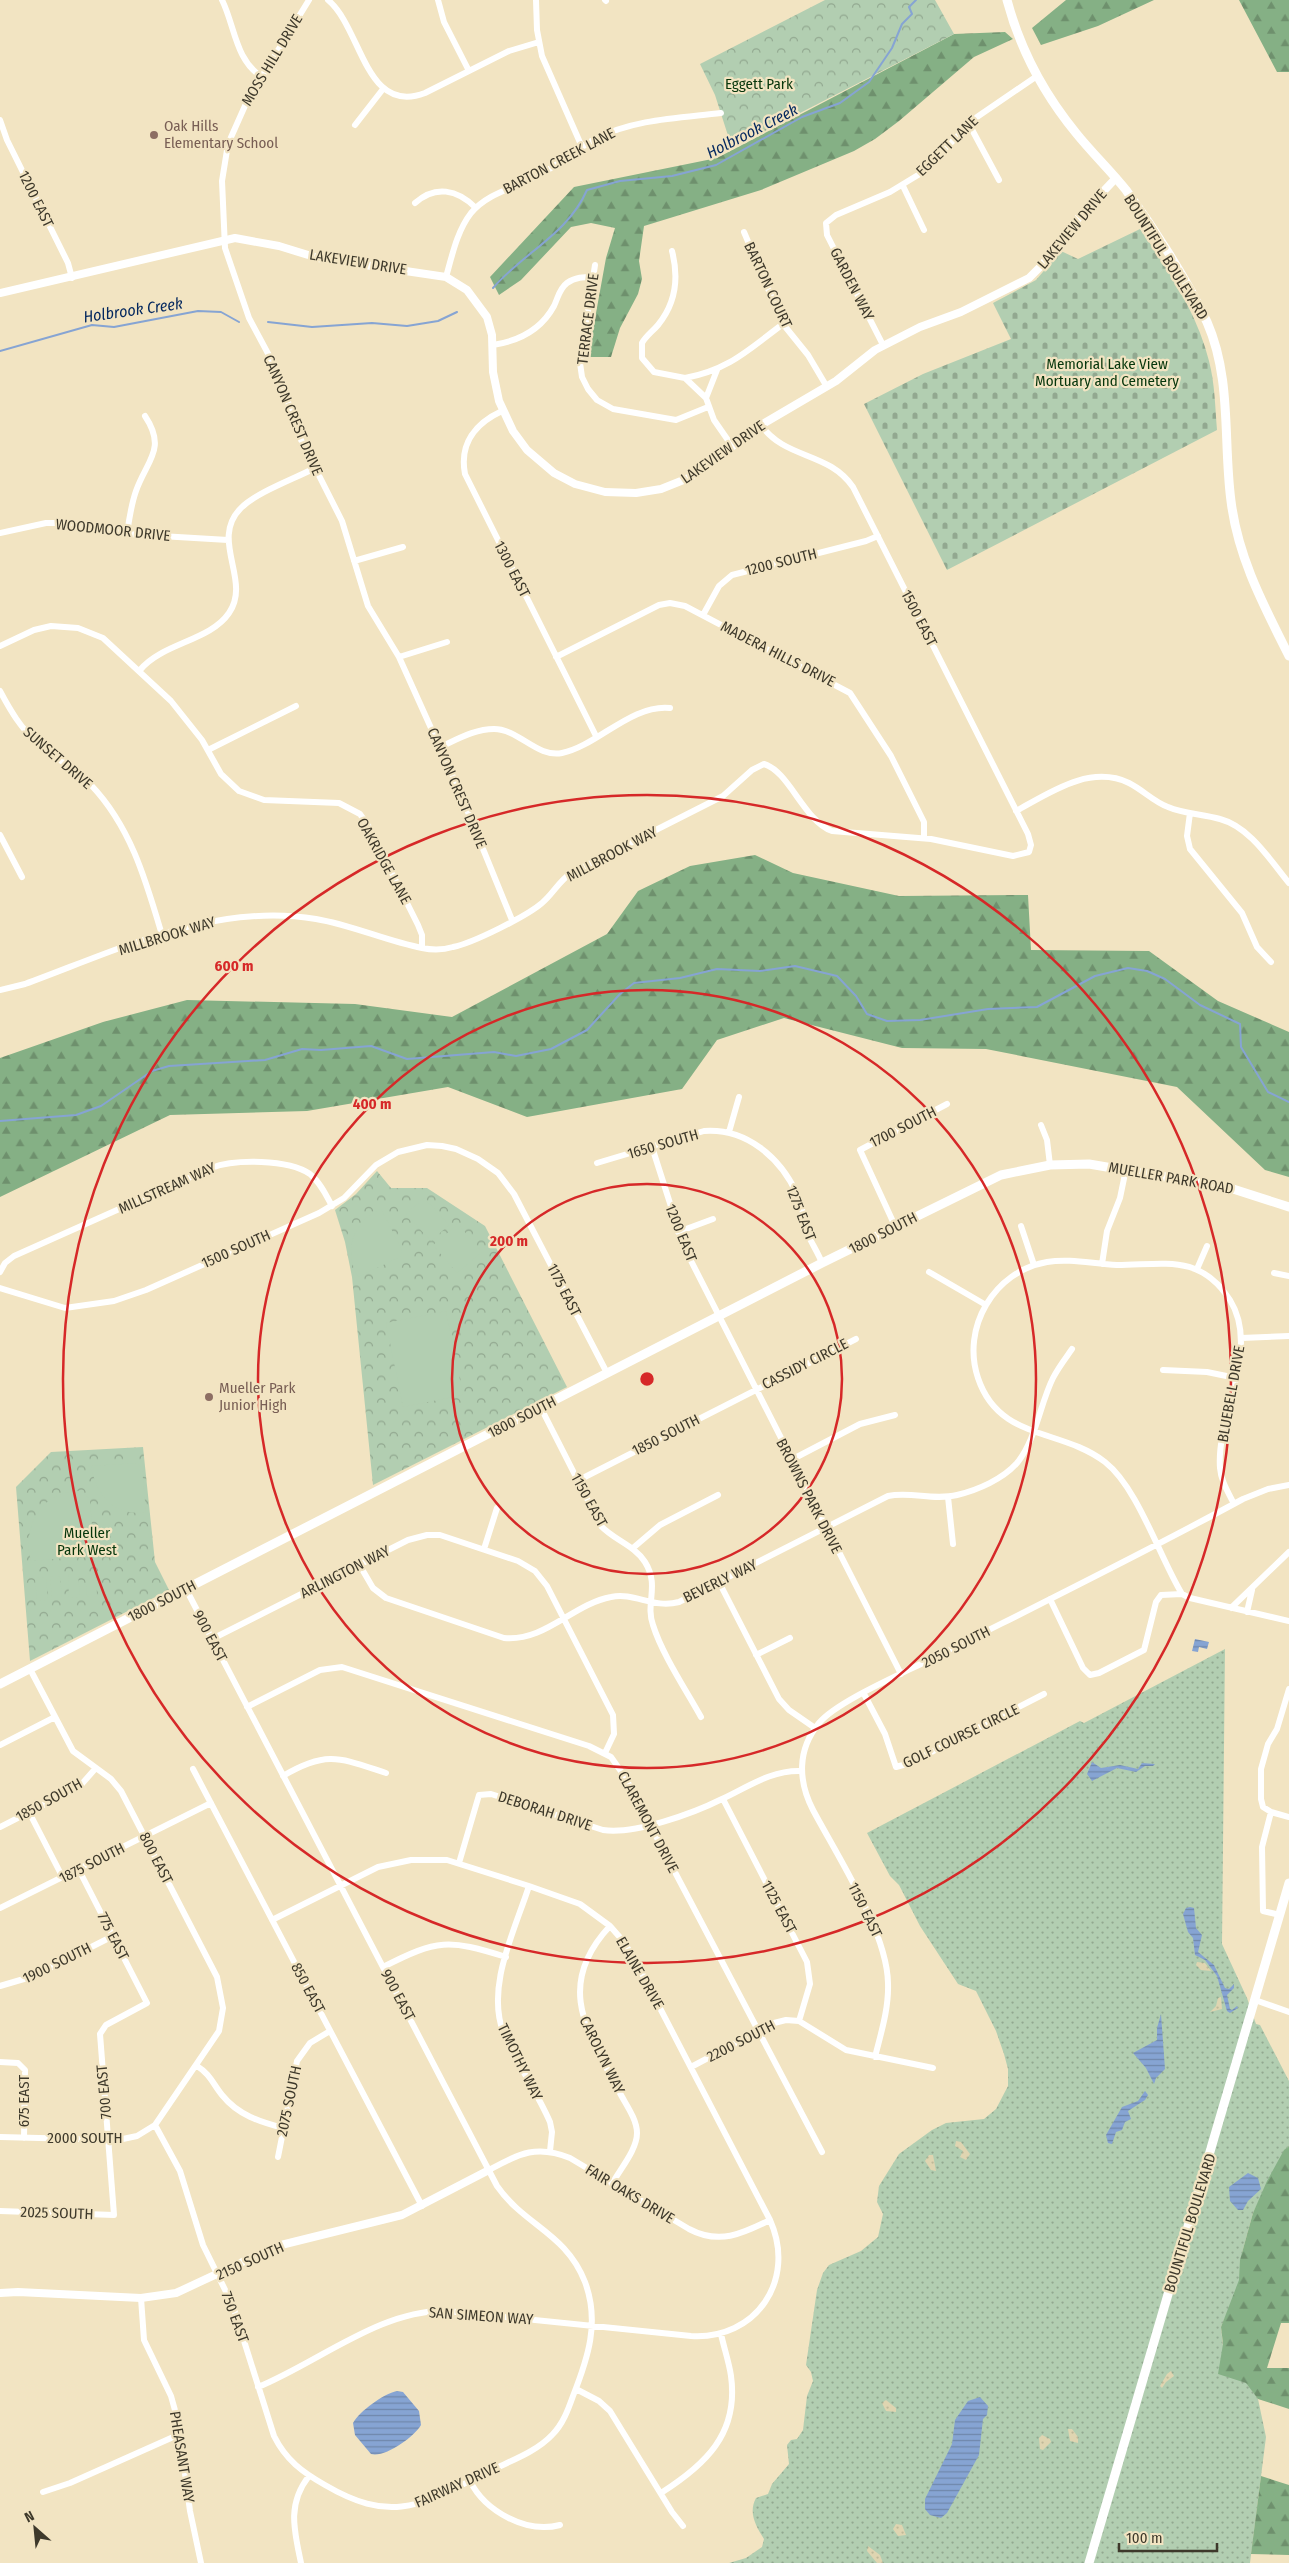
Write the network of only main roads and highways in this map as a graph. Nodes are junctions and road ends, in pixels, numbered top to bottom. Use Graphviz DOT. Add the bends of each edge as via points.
graph roads {
  1 [pos="1007,0"];
  2 [pos="1289,654"];
  3 [pos="1050,1164"];
  4 [pos="1289,1207"];
  5 [pos="0,1684"];
  6 [pos="1289,1883"];
  7 [pos="1088,2563"];
  1 -- 2 [label="main road, BOUNTIFUL BOULEVARD" via="1037,76 1069,124 1136,204 1186,284 1211,334 1224,387 1229,483 1236,534 1252,582"];
  3 -- 4 [label="main road, MUELLER PARK ROAD" via="1089,1164 1126,1169 1230,1188"];
  3 -- 5 [label="main road, 1800 SOUTH" via="1001,1175 896,1226"];
  6 -- 7 [label="main road, BOUNTIFUL BOULEVARD"];
}
